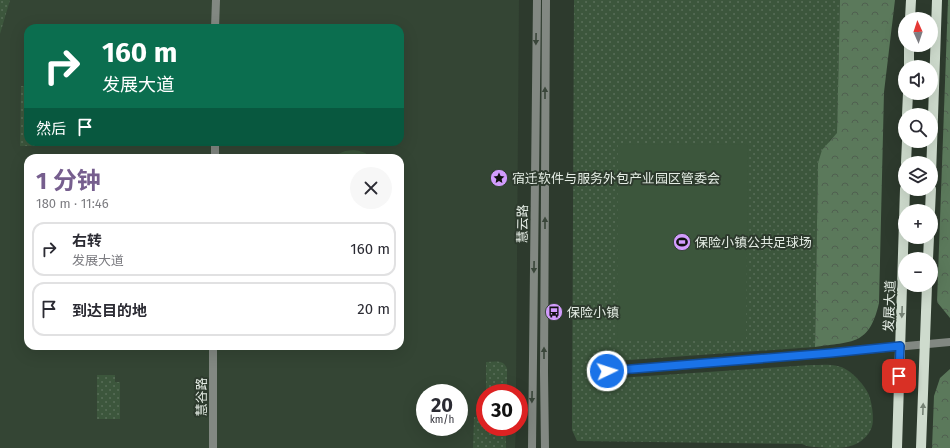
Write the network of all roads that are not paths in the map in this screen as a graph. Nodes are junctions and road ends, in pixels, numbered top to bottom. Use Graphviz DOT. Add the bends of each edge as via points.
graph roads {
  1 [pos="216,0"];
  2 [pos="537,0"];
  3 [pos="546,0"];
  4 [pos="911,0"];
  5 [pos="937,0"];
  6 [pos="910,12"];
  7 [pos="215,24"];
  8 [pos="932,156"];
  9 [pos="905,196"];
  10 [pos="927,292"];
  11 [pos="950,342"];
  12 [pos="925,344"];
  13 [pos="900,346"];
  14 [pos="213,350"];
  15 [pos="592,372"];
  16 [pos="213,448"];
  17 [pos="532,448"];
  18 [pos="545,448"];
  19 [pos="897,448"];
  20 [pos="921,448"];
  1 -- 7 [label="street"];
  2 -- 17 [label="street, 慧云路, one-way"];
  18 -- 3 [label="street, 慧云路, one-way"];
  4 -- 6 [label="main road"];
  5 -- 8 [label="main road"];
  9 -- 13 [label="main road, 发展大道, one-way"];
  10 -- 12 [label="main road"];
  11 -- 12 [label="street"];
  12 -- 13 [label="street"];
  20 -- 12 [label="main road, one-way"];
  13 -- 15 [label="street"];
  13 -- 19 [label="main road, 发展大道"];
  14 -- 16 [label="street, 慧谷路"];
}
